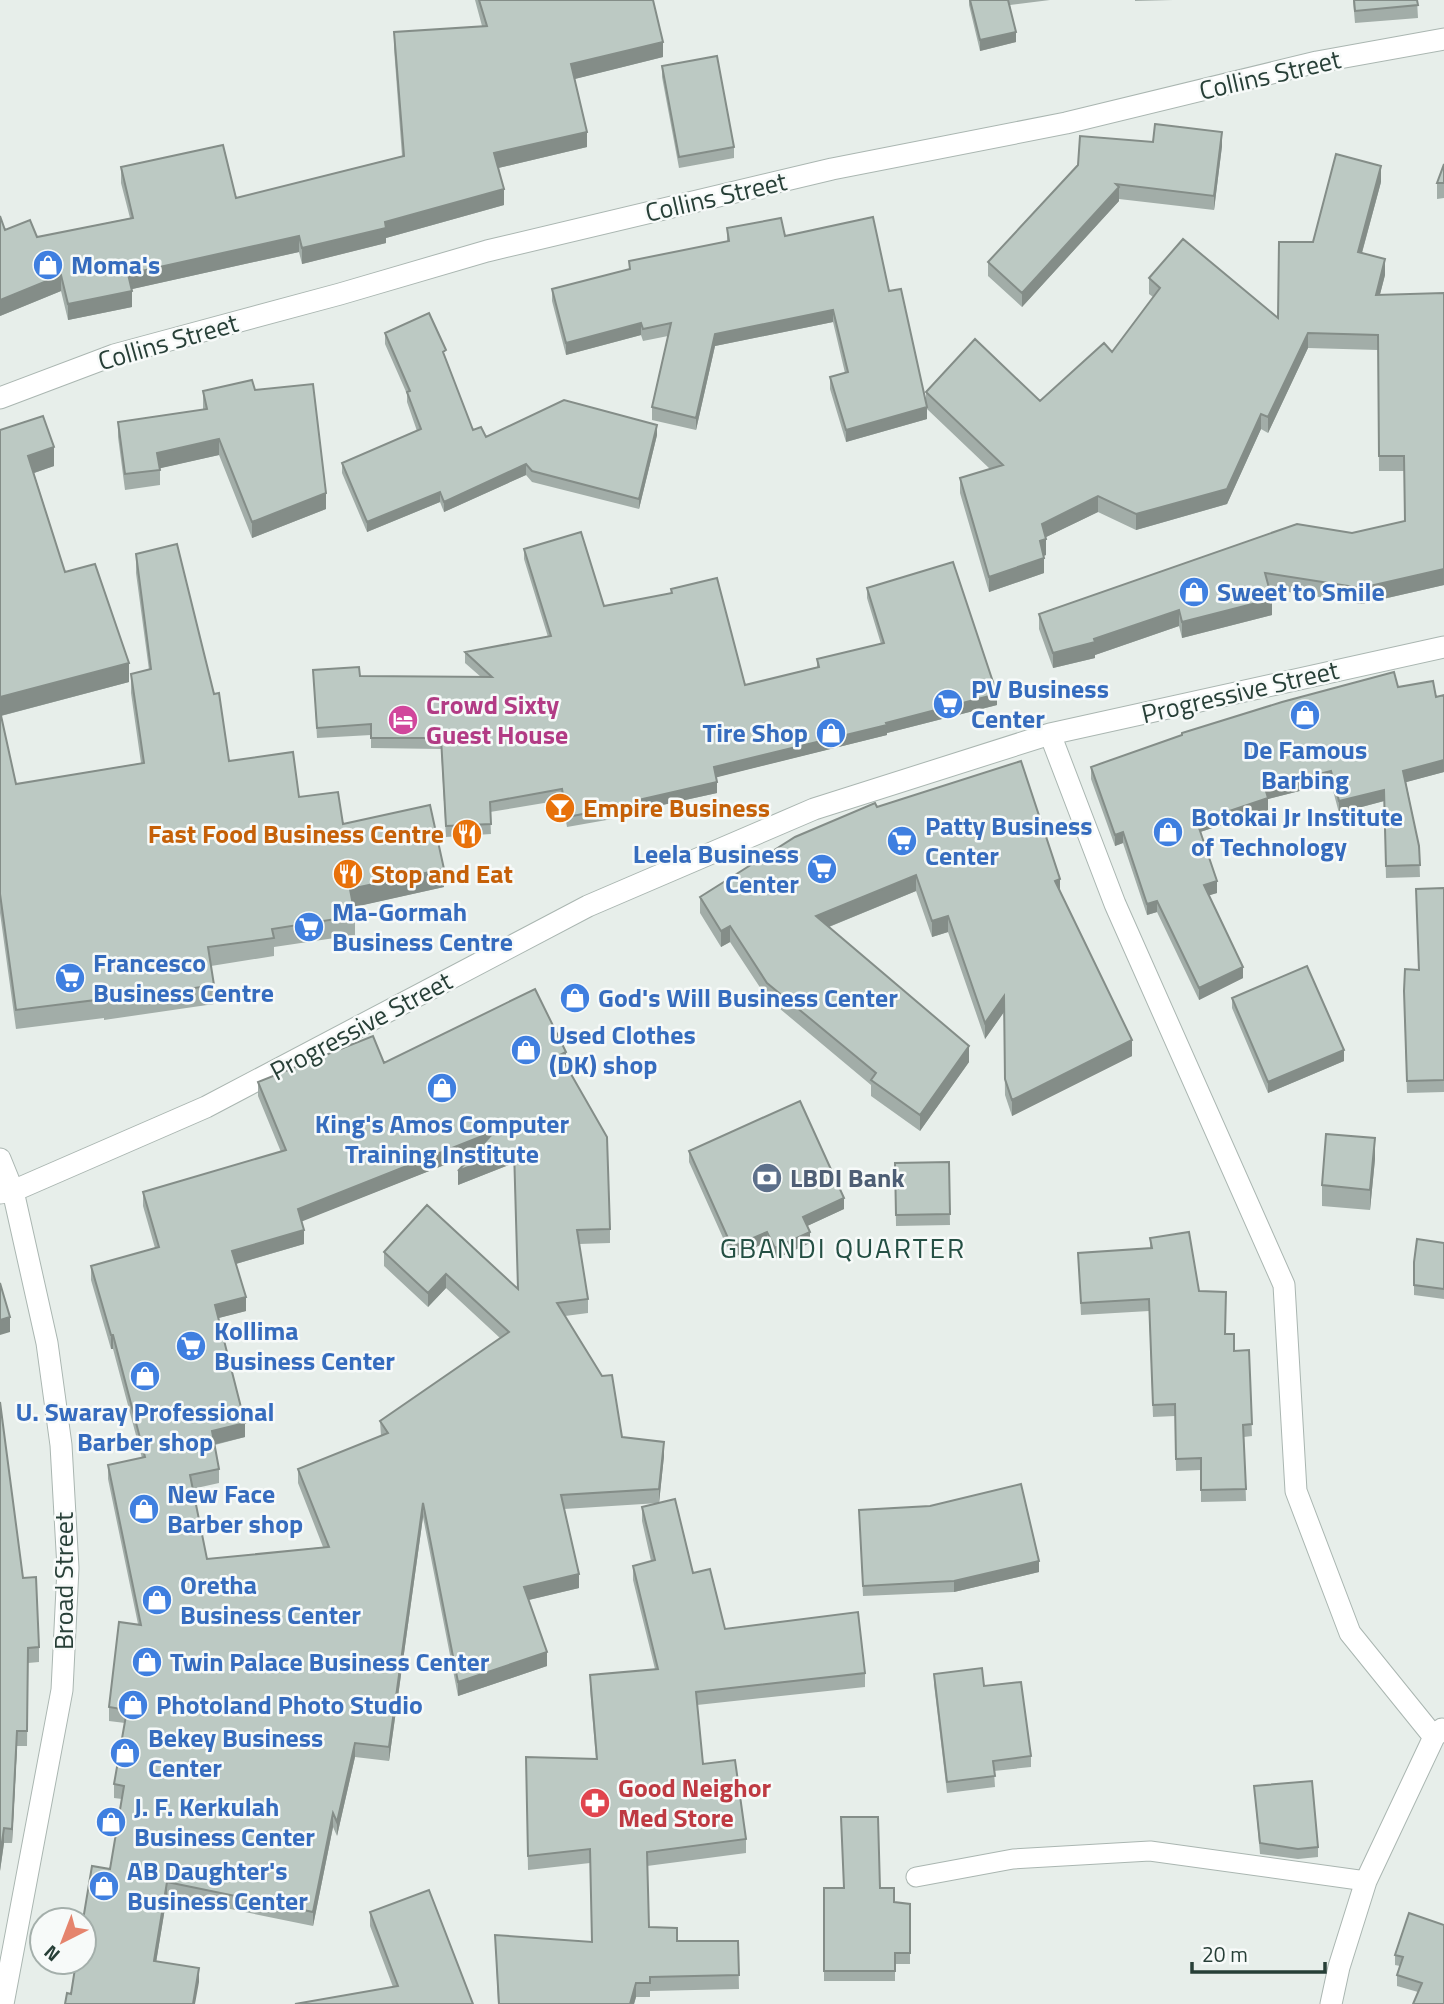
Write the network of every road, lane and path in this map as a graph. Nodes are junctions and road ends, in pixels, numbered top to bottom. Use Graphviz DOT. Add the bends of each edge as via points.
graph roads {
  1 [pos="1444,39"];
  2 [pos="0,398"];
  3 [pos="1444,647"];
  4 [pos="1049,734"];
  5 [pos="0,1159"];
  6 [pos="6,1192"];
  7 [pos="1439,1732"];
  8 [pos="916,1877"];
  9 [pos="1366,1881"];
  10 [pos="3,2004"];
  11 [pos="1331,2004"];
  1 -- 2 [label="street, Collins Street" via="1317,62 1066,123 832,169 487,251 114,355"];
  3 -- 4 [label="street, Progressive Street"];
  4 -- 6 [label="street, Progressive Street" via="814,809 588,906 206,1107"];
  4 -- 7 [label="street" via="1115,904 1284,1285 1296,1491 1349,1633"];
  5 -- 6 [label="street, Broad Street"];
  6 -- 10 [label="street, Broad Street" via="47,1343 61,1445 68,1567 62,1690"];
  7 -- 9 [label="street"];
  8 -- 9 [label="lane" via="1013,1859 1150,1851"];
  9 -- 11 [label="street"];
}
